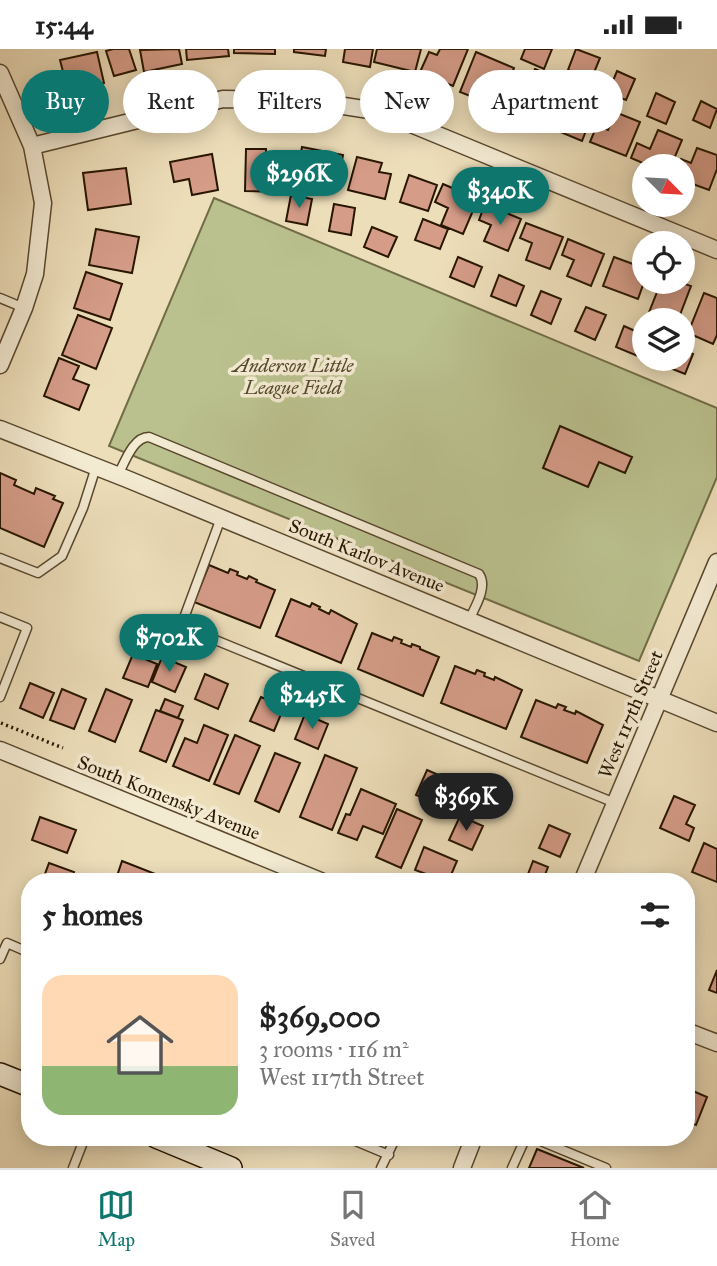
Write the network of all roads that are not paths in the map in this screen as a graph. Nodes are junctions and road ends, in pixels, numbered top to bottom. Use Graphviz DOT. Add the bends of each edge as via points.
graph roads {
  1 [pos="0,73"];
  2 [pos="32,146"];
  3 [pos="717,250"];
  4 [pos="0,298"];
  5 [pos="24,308"];
  6 [pos="0,365"];
  7 [pos="0,429"];
  8 [pos="96,467"];
  9 [pos="118,475"];
  10 [pos="221,518"];
  11 [pos="0,558"];
  12 [pos="717,562"];
  13 [pos="0,617"];
  14 [pos="469,620"];
  15 [pos="0,697"];
  16 [pos="659,699"];
  17 [pos="717,723"];
  18 [pos="0,750"];
  19 [pos="615,803"];
  20 [pos="301,873"];
  21 [pos="586,873"];
  22 [pos="21,949"];
  23 [pos="0,959"];
  24 [pos="695,1034"];
  25 [pos="717,1043"];
  26 [pos="1,1077"];
  27 [pos="21,1083"];
  28 [pos="82,1146"];
  29 [pos="181,1146"];
  30 [pos="367,1146"];
  31 [pos="392,1146"];
  32 [pos="471,1146"];
  33 [pos="524,1146"];
  34 [pos="551,1146"];
  35 [pos="389,1155"];
  36 [pos="222,1166"];
  37 [pos="74,1168"];
  38 [pos="381,1168"];
  39 [pos="462,1168"];
  40 [pos="512,1168"];
  41 [pos="606,1168"];
  1 -- 2 [label="street"];
  2 -- 3 [label="street" via="223,99 306,100 382,113"];
  2 -- 5 [label="street" via="43,203 35,274"];
  4 -- 5 [label="lane"];
  5 -- 6 [label="street"];
  7 -- 8 [label="street, South Karlov Avenue"];
  8 -- 9 [label="street, South Karlov Avenue"];
  8 -- 11 [label="lane" via="61,556 38,573"];
  9 -- 10 [label="street, South Karlov Avenue"];
  9 -- 14 [label="lane" via="136,442 149,437 318,506 479,574 482,587"];
  10 -- 14 [label="street, South Karlov Avenue"];
  10 -- 19 [label="lane" via="181,626"];
  12 -- 16 [label="street, West 117th Street"];
  13 -- 15 [label="lane" via="27,628"];
  14 -- 16 [label="street, South Karlov Avenue"];
  16 -- 17 [label="street, South Karlov Avenue"];
  16 -- 19 [label="street, West 117th Street"];
  18 -- 20 [label="street, South Komensky Avenue"];
  19 -- 21 [label="street, West 117th Street"];
  22 -- 23 [label="lane" via="7,943"];
  24 -- 25 [label="street"];
  26 -- 27 [label="main road"];
  28 -- 37 [label="lane"];
  29 -- 36 [label="main road"];
  30 -- 35 [label="lane"];
  31 -- 35 [label="lane"];
  32 -- 39 [label="street"];
  33 -- 40 [label="lane"];
  34 -- 41 [label="lane"];
  35 -- 38 [label="lane"];
}
